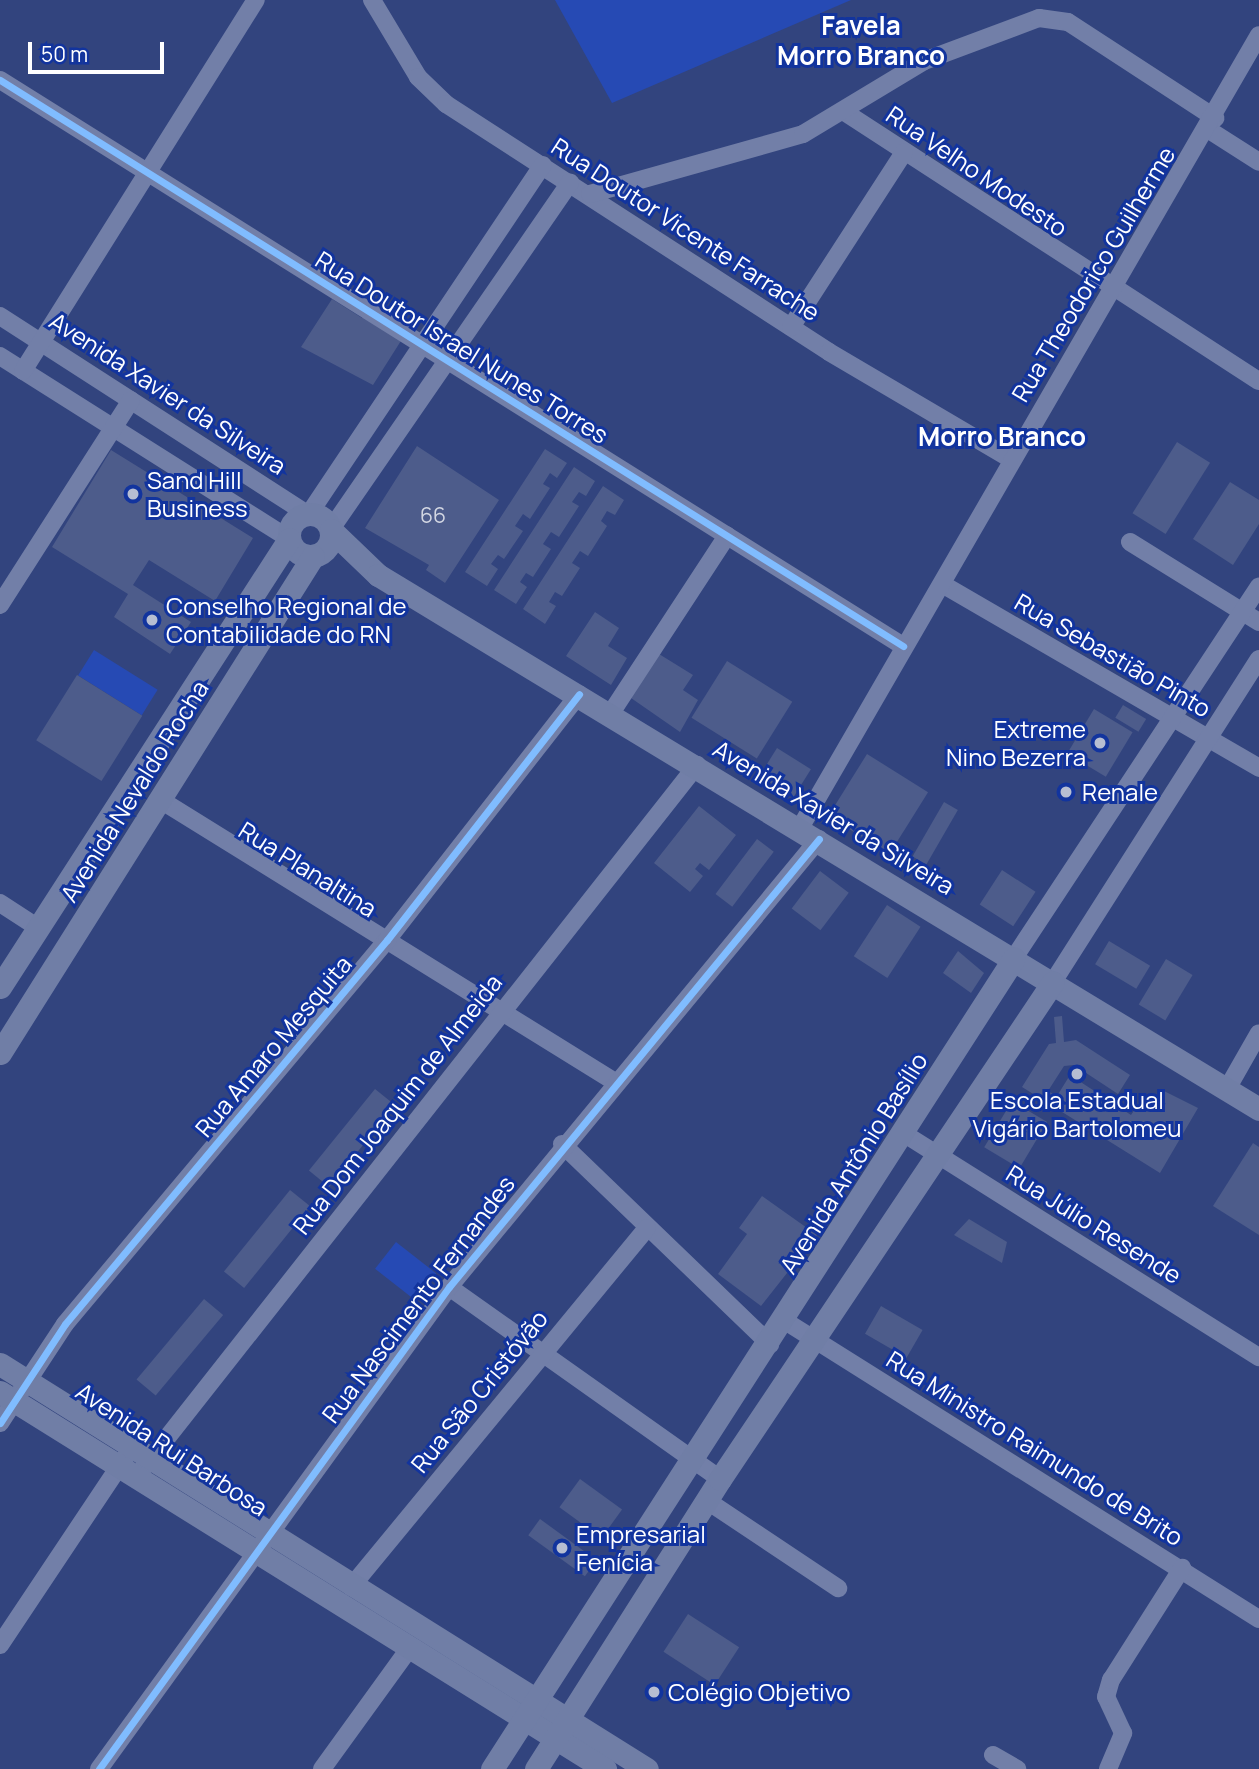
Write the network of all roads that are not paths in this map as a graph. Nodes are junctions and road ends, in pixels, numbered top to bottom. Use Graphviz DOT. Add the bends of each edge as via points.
graph roads {
  1 [pos="256,0"];
  2 [pos="372,0"];
  3 [pos="1259,35"];
  4 [pos="0,80"];
  5 [pos="846,113"];
  6 [pos="1212,124"];
  7 [pos="904,152"];
  8 [pos="1259,162"];
  9 [pos="543,165"];
  10 [pos="149,173"];
  11 [pos="570,182"];
  12 [pos="590,194"];
  13 [pos="1109,288"];
  14 [pos="0,316"];
  15 [pos="792,327"];
  16 [pos="41,342"];
  17 [pos="422,344"];
  18 [pos="0,356"];
  19 [pos="448,361"];
  20 [pos="23,371"];
  21 [pos="1259,381"];
  22 [pos="131,400"];
  23 [pos="113,428"];
  24 [pos="1011,459"];
  25 [pos="308,514"];
  26 [pos="331,530"];
  27 [pos="727,536"];
  28 [pos="289,539"];
  29 [pos="1130,541"];
  30 [pos="314,556"];
  31 [pos="378,575"];
  32 [pos="942,583"];
  33 [pos="1259,587"];
  34 [pos="0,606"];
  35 [pos="1242,611"];
  36 [pos="1259,622"];
  37 [pos="903,646"];
  38 [pos="1259,659"];
  39 [pos="579,694"];
  40 [pos="611,713"];
  41 [pos="1175,719"];
  42 [pos="1208,738"];
  43 [pos="697,765"];
  44 [pos="1259,768"];
  45 [pos="159,799"];
  46 [pos="809,833"];
  47 [pos="0,902"];
  48 [pos="37,927"];
  49 [pos="387,940"];
  50 [pos="1014,958"];
  51 [pos="1054,982"];
  52 [pos="0,987"];
  53 [pos="500,1013"];
  54 [pos="1259,1033"];
  55 [pos="0,1053"];
  56 [pos="615,1082"];
  57 [pos="1227,1089"];
  58 [pos="1259,1110"];
  59 [pos="903,1133"];
  60 [pos="562,1144"];
  61 [pos="937,1154"];
  62 [pos="647,1228"];
  63 [pos="449,1287"];
  64 [pos="785,1321"];
  65 [pos="816,1341"];
  66 [pos="770,1344"];
  67 [pos="541,1354"];
  68 [pos="1259,1357"];
  69 [pos="0,1364"];
  70 [pos="28,1379"];
  71 [pos="7,1396"];
  72 [pos="0,1423"];
  73 [pos="135,1461"];
  74 [pos="692,1461"];
  75 [pos="720,1479"];
  76 [pos="706,1500"];
  77 [pos="261,1542"];
  78 [pos="1182,1568"];
  79 [pos="351,1587"];
  80 [pos="838,1588"];
  81 [pos="1259,1619"];
  82 [pos="0,1645"];
  83 [pos="409,1649"];
  84 [pos="537,1699"];
  85 [pos="524,1718"];
  86 [pos="562,1728"];
  87 [pos="993,1755"];
  88 [pos="99,1769"];
  89 [pos="322,1769"];
  90 [pos="492,1769"];
  91 [pos="536,1769"];
  92 [pos="605,1769"];
  93 [pos="646,1769"];
  94 [pos="1017,1769"];
  95 [pos="1108,1769"];
  1 -- 10 [label="street"];
  2 -- 9 [label="street, Rua Doutor Vicente Farrache" via="430,92"];
  3 -- 6 [label="street, Rua Theodorico Guilherme"];
  4 -- 10 [label="street, Rua Doutor Israel Nunes Torres"];
  5 -- 6 [label="street" via="924,61 1031,21 1059,20"];
  5 -- 7 [label="street, Rua Velho Modesto"];
  5 -- 12 [label="street" via="748,152"];
  6 -- 8 [label="street"];
  6 -- 13 [label="street, Rua Theodorico Guilherme"];
  7 -- 13 [label="street, Rua Velho Modesto"];
  7 -- 15 [label="street"];
  9 -- 11 [label="street, Rua Doutor Vicente Farrache"];
  9 -- 17 [label="street"];
  10 -- 16 [label="street"];
  10 -- 17 [label="street, Rua Doutor Israel Nunes Torres"];
  11 -- 12 [label="street, Rua Doutor Vicente Farrache"];
  11 -- 19 [label="street"];
  12 -- 15 [label="street, Rua Doutor Vicente Farrache"];
  13 -- 21 [label="street, Rua Velho Modesto"];
  13 -- 24 [label="street, Rua Theodorico Guilherme"];
  14 -- 16 [label="street, Avenida Xavier da Silveira"];
  15 -- 24 [label="street, Rua Doutor Vicente Farrache"];
  16 -- 20 [label="street"];
  16 -- 22 [label="street, Avenida Xavier da Silveira"];
  17 -- 19 [label="street, Rua Doutor Israel Nunes Torres"];
  17 -- 25 [label="street"];
  18 -- 20 [label="street"];
  19 -- 26 [label="street"];
  19 -- 27 [label="street, Rua Doutor Israel Nunes Torres"];
  20 -- 23 [label="street"];
  22 -- 23 [label="street"];
  22 -- 25 [label="street, Avenida Xavier da Silveira"];
  23 -- 28 [label="street"];
  23 -- 34 [label="street"];
  24 -- 32 [label="street, Rua Theodorico Guilherme"];
  25 -- 26 [label="main road"];
  25 -- 28 [label="main road" via="293,523"];
  26 -- 30 [label="main road" via="330,544"];
  26 -- 31 [label="main road, Avenida Xavier da Silveira"];
  27 -- 37 [label="street, Rua Doutor Israel Nunes Torres"];
  27 -- 40 [label="street"];
  28 -- 30 [label="main road" via="298,553"];
  28 -- 48 [label="main road, Avenida Nevaldo Rocha"];
  29 -- 35 [label="street"];
  30 -- 31 [label="main road, Avenida Xavier da Silveira"];
  30 -- 45 [label="main road, Avenida Nevaldo Rocha"];
  31 -- 39 [label="main road, Avenida Xavier da Silveira"];
  32 -- 37 [label="street, Rua Theodorico Guilherme"];
  32 -- 41 [label="street, Rua Sebastião Pinto"];
  33 -- 35 [label="street, Avenida Antônio Basílio"];
  35 -- 36 [label="street"];
  35 -- 41 [label="street, Avenida Antônio Basílio"];
  37 -- 46 [label="street, Rua Theodorico Guilherme"];
  38 -- 42 [label="street"];
  39 -- 40 [label="main road, Avenida Xavier da Silveira"];
  39 -- 49 [label="street, Rua Amaro Mesquita"];
  40 -- 43 [label="main road, Avenida Xavier da Silveira"];
  41 -- 42 [label="street, Rua Sebastião Pinto"];
  41 -- 50 [label="street, Avenida Antônio Basílio"];
  42 -- 44 [label="street, Rua Sebastião Pinto"];
  42 -- 51 [label="street"];
  43 -- 46 [label="main road, Avenida Xavier da Silveira"];
  43 -- 53 [label="street, Rua Dom Joaquim de Almeida"];
  45 -- 49 [label="street, Rua Planaltina"];
  45 -- 55 [label="main road, Avenida Nevaldo Rocha"];
  46 -- 50 [label="main road, Avenida Xavier da Silveira"];
  46 -- 56 [label="street, Rua Nascimento Fernandes"];
  47 -- 48 [label="street"];
  48 -- 52 [label="main road, Avenida Nevaldo Rocha"];
  49 -- 53 [label="street, Rua Planaltina"];
  49 -- 70 [label="street, Rua Amaro Mesquita" via="86,1298"];
  50 -- 51 [label="main road, Avenida Xavier da Silveira"];
  50 -- 59 [label="main road, Avenida Antônio Basílio"];
  51 -- 57 [label="main road, Avenida Xavier da Silveira"];
  51 -- 61 [label="main road"];
  53 -- 56 [label="street, Rua Planaltina"];
  53 -- 73 [label="street, Rua Dom Joaquim de Almeida"];
  54 -- 57 [label="street"];
  56 -- 60 [label="street, Rua Nascimento Fernandes"];
  57 -- 58 [label="main road, Avenida Xavier da Silveira"];
  59 -- 61 [label="street, Rua Júlio Resende"];
  59 -- 64 [label="main road, Avenida Antônio Basílio"];
  60 -- 62 [label="street"];
  60 -- 63 [label="street, Rua Nascimento Fernandes"];
  61 -- 65 [label="main road"];
  61 -- 68 [label="street, Rua Júlio Resende"];
  62 -- 66 [label="street"];
  62 -- 67 [label="street, Rua São Cristóvão"];
  63 -- 67 [label="street"];
  63 -- 77 [label="street, Rua Nascimento Fernandes"];
  64 -- 65 [label="street, Rua Ministro Raimundo de Brito"];
  64 -- 66 [label="main road, Avenida Antônio Basílio"];
  65 -- 75 [label="main road"];
  65 -- 78 [label="street, Rua Ministro Raimundo de Brito"];
  66 -- 74 [label="main road, Avenida Antônio Basílio"];
  67 -- 74 [label="street"];
  67 -- 79 [label="street, Rua São Cristóvão"];
  69 -- 70 [label="main road, Avenida Rui Barbosa"];
  70 -- 71 [label="street, Rua Amaro Mesquita"];
  70 -- 73 [label="main road, Avenida Rui Barbosa"];
  71 -- 72 [label="street, Rua Amaro Mesquita"];
  71 -- 73 [label="main road, Avenida Rui Barbosa"];
  73 -- 77 [label="main road, Avenida Rui Barbosa"];
  73 -- 82 [label="street, Rua Dom Joaquim de Almeida"];
  74 -- 75 [label="street"];
  74 -- 84 [label="main road, Avenida Antônio Basílio"];
  75 -- 76 [label="main road"];
  76 -- 80 [label="street"];
  76 -- 86 [label="main road"];
  77 -- 79 [label="main road, Avenida Rui Barbosa"];
  77 -- 83 [label="main road, Avenida Rui Barbosa"];
  77 -- 88 [label="street, Rua Nascimento Fernandes"];
  78 -- 81 [label="street, Rua Ministro Raimundo de Brito"];
  78 -- 95 [label="street" via="1111,1681 1106,1697 1123,1733"];
  79 -- 84 [label="main road, Avenida Rui Barbosa"];
  83 -- 85 [label="main road, Avenida Rui Barbosa"];
  83 -- 89 [label="street"];
  84 -- 85 [label="main road, Avenida Antônio Basílio"];
  84 -- 86 [label="main road, Avenida Rui Barbosa"];
  85 -- 86 [label="main road, Avenida Rui Barbosa"];
  85 -- 90 [label="main road, Avenida Antônio Basílio"];
  86 -- 91 [label="main road"];
  86 -- 92 [label="main road, Avenida Rui Barbosa"];
  86 -- 93 [label="main road, Avenida Rui Barbosa"];
  87 -- 94 [label="street"];
}
